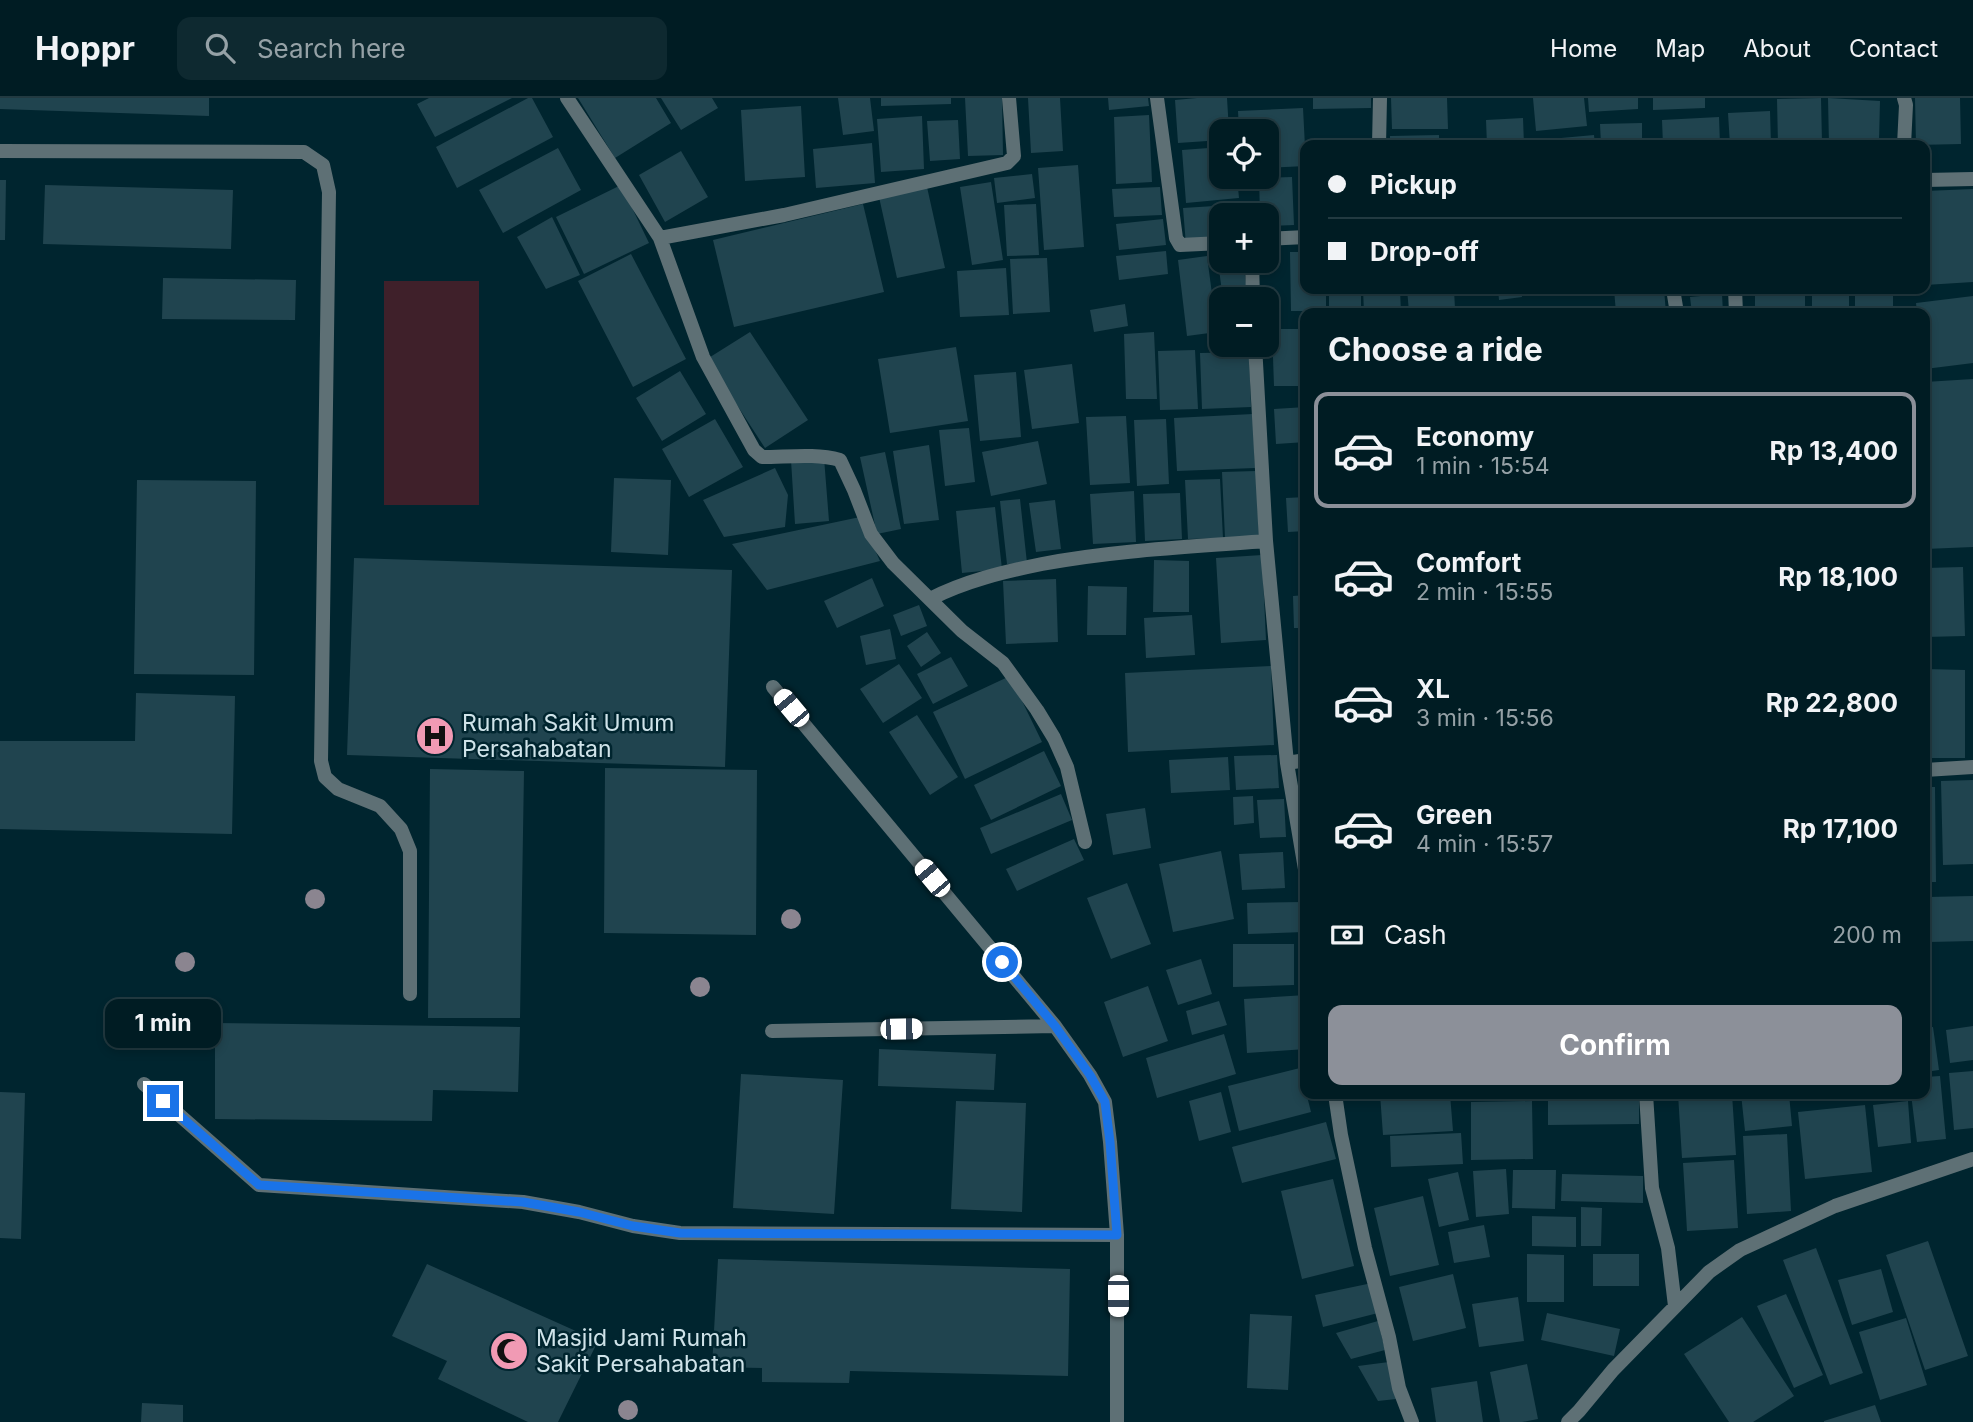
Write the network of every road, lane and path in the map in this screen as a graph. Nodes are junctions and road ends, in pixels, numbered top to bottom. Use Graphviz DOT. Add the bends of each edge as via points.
graph roads {
  1 [pos="567,98"];
  2 [pos="1009,98"];
  3 [pos="1157,98"];
  4 [pos="1380,98"];
  5 [pos="1904,98"];
  6 [pos="1379,140"];
  7 [pos="1904,140"];
  8 [pos="0,151"];
  9 [pos="1973,179"];
  10 [pos="1930,180"];
  11 [pos="1300,237"];
  12 [pos="660,238"];
  13 [pos="1279,238"];
  14 [pos="1209,244"];
  15 [pos="1256,357"];
  16 [pos="1266,541"];
  17 [pos="930,598"];
  18 [pos="773,687"];
  19 [pos="1300,761"];
  20 [pos="1287,763"];
  21 [pos="1973,767"];
  22 [pos="1930,770"];
  23 [pos="1300,840"];
  24 [pos="1085,842"];
  25 [pos="410,994"];
  26 [pos="1055,1026"];
  27 [pos="772,1031"];
  28 [pos="144,1084"];
  29 [pos="1336,1099"];
  30 [pos="1646,1099"];
  31 [pos="1973,1159"];
  32 [pos="1117,1235"];
  33 [pos="1675,1306"];
  34 [pos="1116,1422"];
  35 [pos="1412,1422"];
  36 [pos="1568,1422"];
  1 -- 12 [label="street"];
  2 -- 12 [label="street" via="1014,156 1007,163 784,215"];
  3 -- 14 [label="street" via="1176,238 1180,245"];
  4 -- 6 [label="street"];
  5 -- 7 [label="street"];
  8 -- 25 [label="street" via="304,152 323,165 329,192 321,761 325,777 338,789 380,806 401,829 410,851"];
  9 -- 10 [label="street"];
  11 -- 13 [label="street"];
  12 -- 17 [label="street" via="704,357 754,450 762,457 840,460 871,534"];
  15 -- 16 [label="street"];
  16 -- 17 [label="street" via="1070,559 1007,571"];
  16 -- 20 [label="street"];
  17 -- 24 [label="street" via="1003,663 1037,710 1067,767"];
  18 -- 26 [label="street"];
  19 -- 20 [label="street"];
  20 -- 23 [label="street"];
  21 -- 22 [label="street"];
  26 -- 27 [label="street"];
  26 -- 32 [label="street" via="1105,1102"];
  28 -- 32 [label="street" via="259,1185 523,1202 680,1233"];
  29 -- 35 [label="street" via="1365,1248 1399,1388"];
  30 -- 33 [label="street" via="1652,1188 1668,1248"];
  31 -- 33 [label="street" via="1835,1206 1740,1250 1709,1272"];
  32 -- 34 [label="street"];
  33 -- 36 [label="street"];
}
